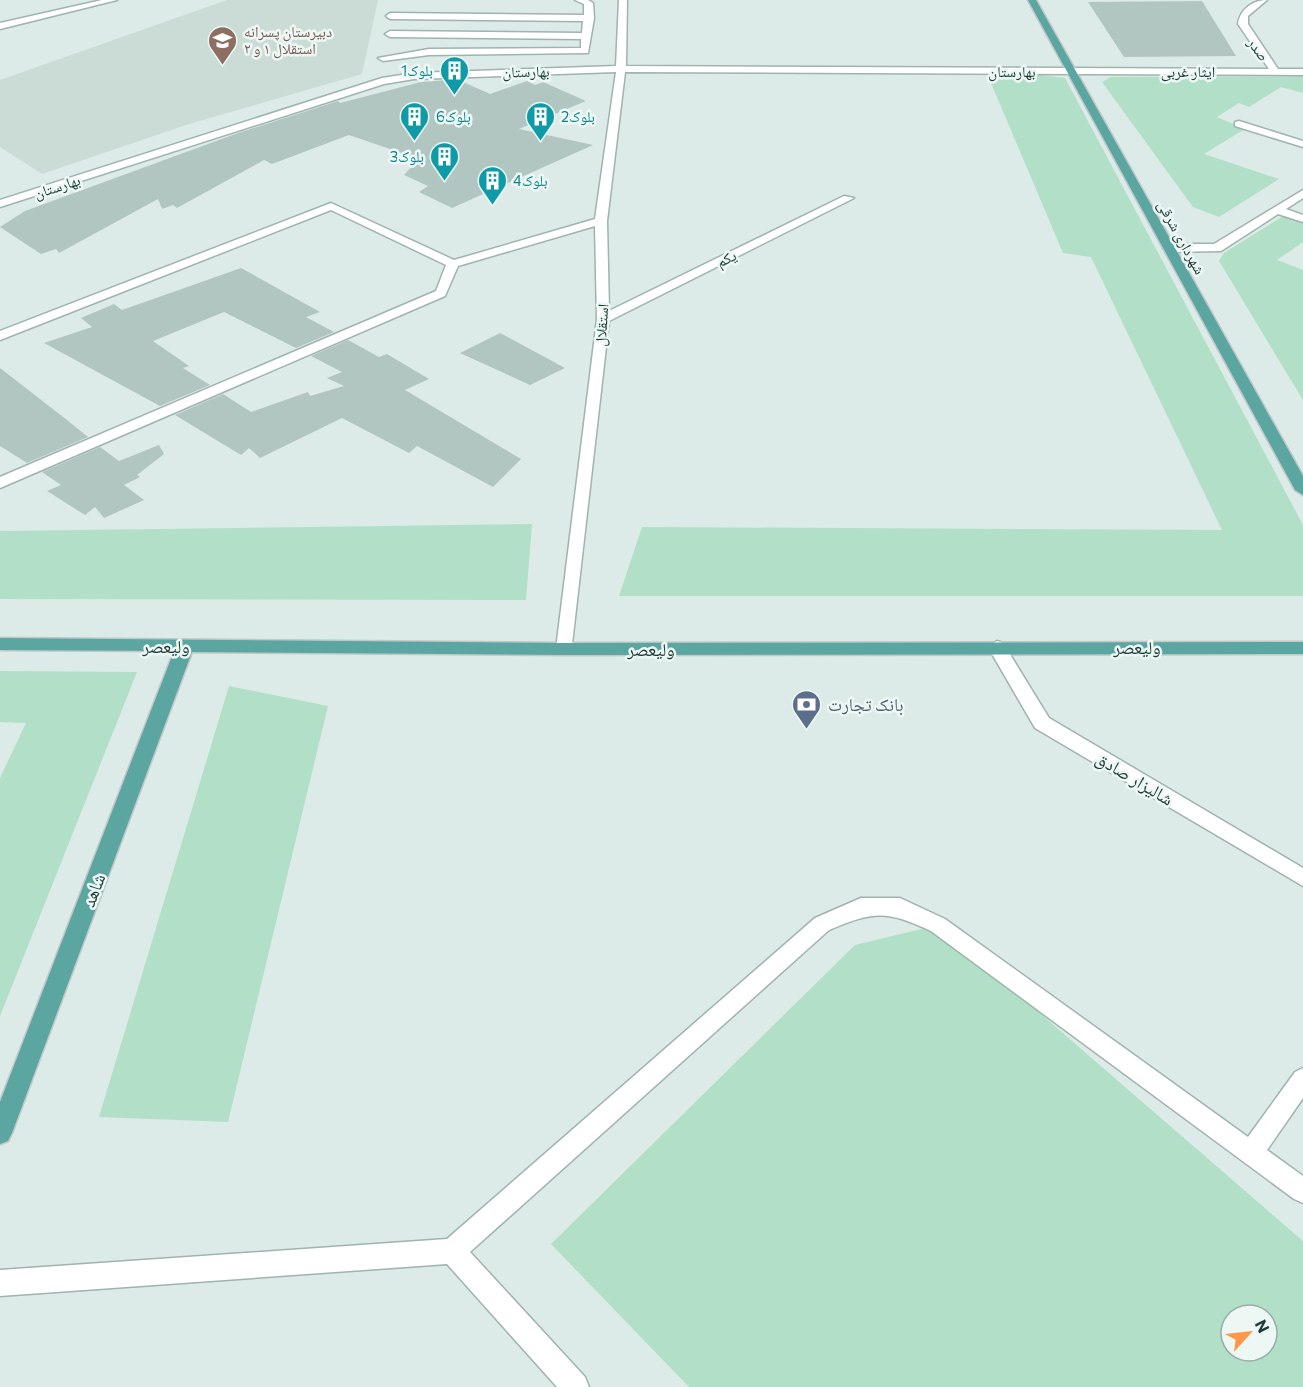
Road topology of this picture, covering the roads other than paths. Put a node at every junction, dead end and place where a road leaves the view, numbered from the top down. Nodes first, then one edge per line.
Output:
1 (113, 0) edge
2 (579, 0) edge
3 (623, 0) edge
4 (1032, 0) edge
5 (1263, 0) edge
6 (445, 12) junction
7 (390, 16) dead end
8 (590, 18) junction
9 (0, 26) edge
10 (390, 34) dead end
11 (434, 35) junction
12 (586, 36) junction
13 (429, 52) junction
14 (384, 58) dead end
15 (621, 69) junction
16 (1275, 71) junction
17 (1072, 72) junction
18 (1303, 72) edge
19 (1239, 124) dead end
20 (1303, 144) edge
21 (1303, 193) edge
22 (848, 198) dead end
23 (0, 204) edge
24 (1277, 210) junction
25 (1303, 219) edge
26 (601, 221) junction
27 (1169, 248) junction
28 (453, 264) junction
29 (603, 319) junction
30 (0, 336) edge
31 (0, 483) edge
32 (1303, 490) edge
33 (0, 644) edge
34 (185, 646) junction
35 (997, 647) junction
36 (1303, 648) edge
37 (565, 649) junction
38 (1303, 878) edge
39 (1303, 1079) edge
40 (0, 1134) edge
41 (1251, 1154) junction
42 (1303, 1191) edge
43 (452, 1251) junction
44 (0, 1283) edge
45 (575, 1387) edge

1 - 9 street
2 - 8 street
3 - 15 street, استقلال
4 - 17 main road, شهرداری شرقی
5 - 16 street, صدر
6 - 7 street
6 - 8 street
6 - 11 street
8 - 12 street
10 - 11 street
11 - 12 street
11 - 13 street
12 - 13 street
13 - 14 street
15 - 17 street, بهارستان
15 - 23 street, بهارستان
15 - 26 street, استقلال
16 - 17 street, ایثار غربی
16 - 18 street, ایثار غربی
17 - 27 main road, شهرداری شرقی
19 - 20 street
21 - 24 street
22 - 29 street, یکم
24 - 25 street
24 - 27 street
26 - 28 street
26 - 29 street, استقلال
27 - 32 main road, شهرداری شرقی
28 - 30 street
28 - 31 street
29 - 37 street, استقلال
33 - 34 main road, ولیعصر
34 - 37 main road, ولیعصر
34 - 40 main road, شاهد
35 - 36 main road, ولیعصر
35 - 37 main road, ولیعصر
35 - 38 street, شالیزار صادق
39 - 41 street
41 - 42 street
41 - 43 street
43 - 44 street
43 - 45 street

